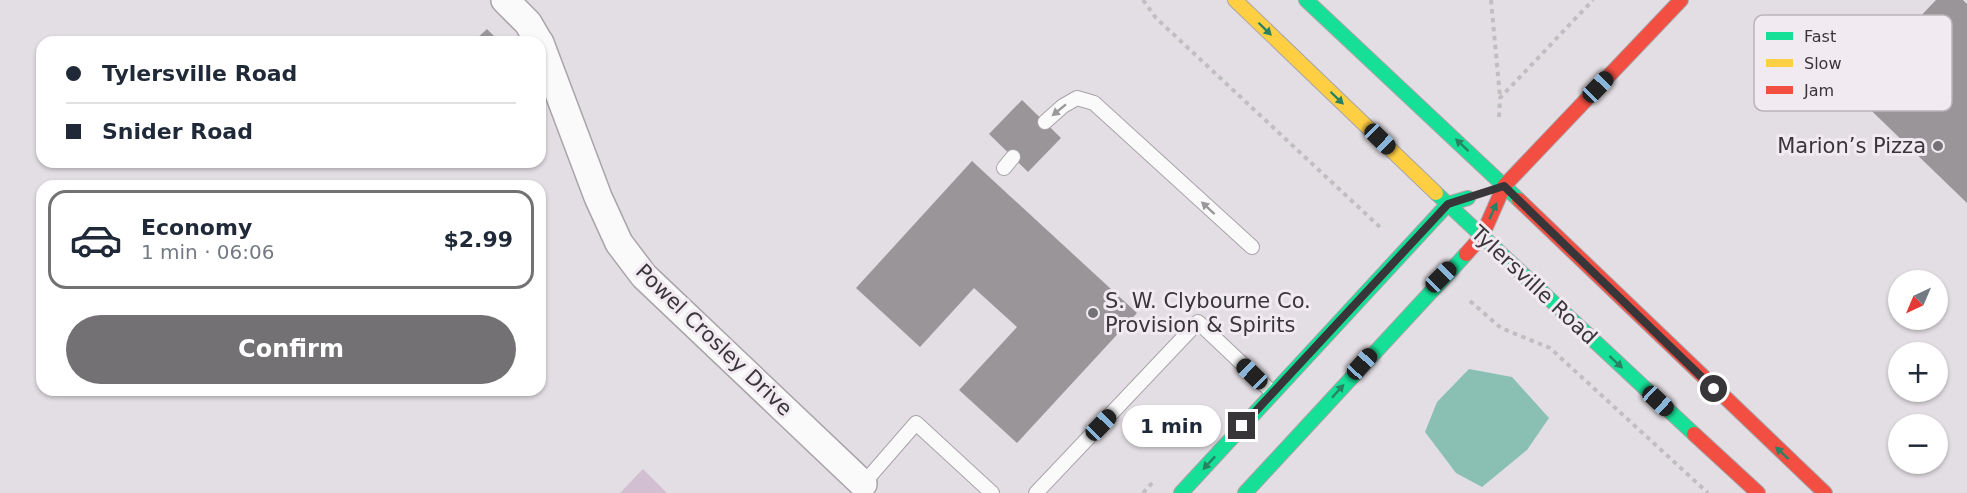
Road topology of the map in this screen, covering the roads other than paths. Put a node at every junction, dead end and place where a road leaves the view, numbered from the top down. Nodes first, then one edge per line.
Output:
1 (505, 0) edge
2 (1235, 0) edge
3 (1306, 0) edge
4 (1681, 0) edge
5 (536, 36) edge
6 (546, 59) edge
7 (1045, 122) dead end
8 (1504, 186) junction
9 (1448, 204) junction
10 (1482, 236) junction
11 (1252, 248) dead end
12 (1273, 393) junction
13 (868, 488) edge
14 (992, 493) edge
15 (1035, 493) edge
16 (1181, 493) edge
17 (1245, 493) edge
18 (1758, 493) edge
19 (1825, 493) edge

1 - 5 street, Powel Crosley Drive
2 -> 9 main road, Tylersville Road
8 -> 3 main road
4 - 8 main road
6 - 13 street, Powel Crosley Drive
11 -> 7 lane
8 - 9 main road
10 -> 8 main road
19 -> 8 main road
9 - 10 main road, Tylersville Road
9 - 12 main road
17 -> 10 main road
10 -> 18 main road, Tylersville Road
12 - 15 lane
12 -> 16 main road
13 - 14 lane

